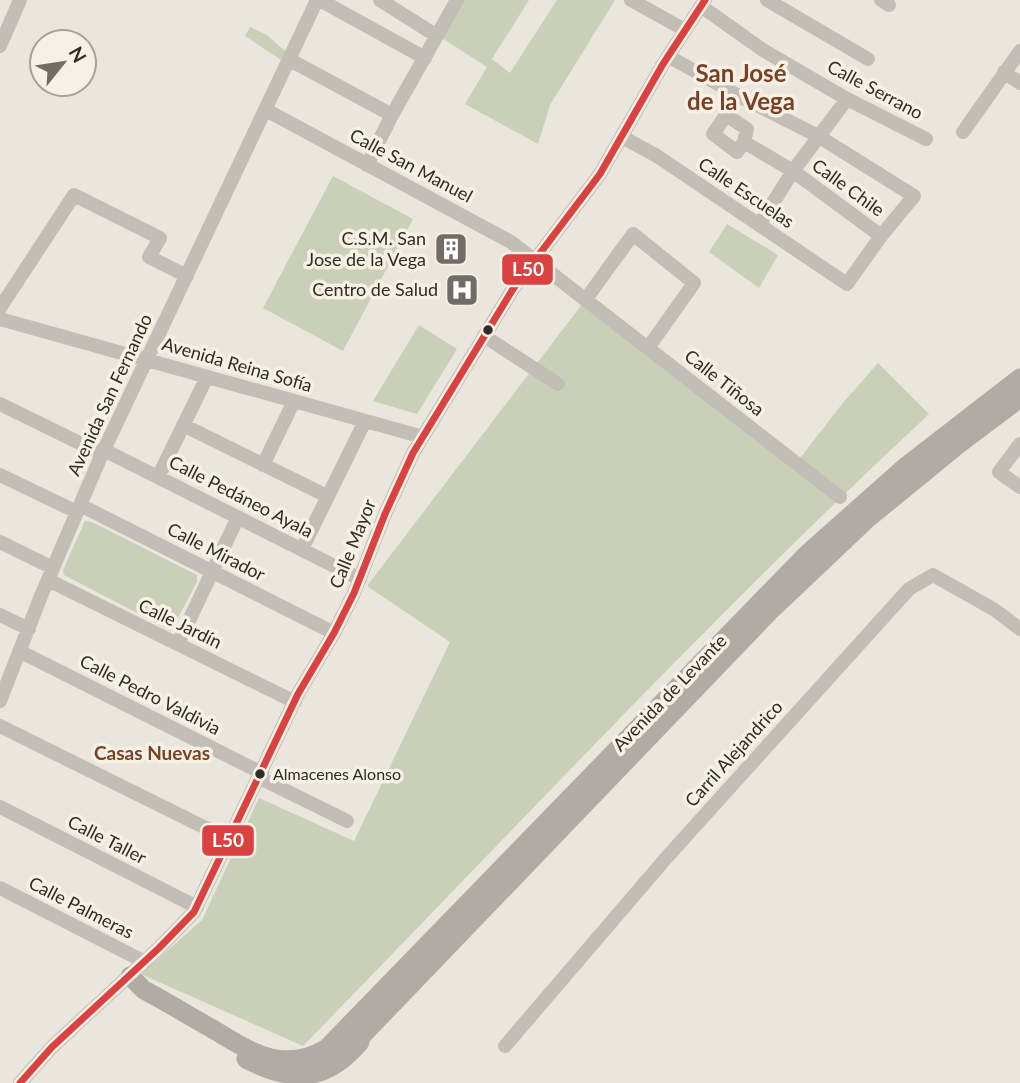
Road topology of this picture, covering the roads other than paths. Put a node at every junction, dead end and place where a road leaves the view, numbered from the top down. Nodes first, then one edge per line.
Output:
1 (20, 0) edge
2 (318, 0) edge
3 (380, 0) edge
4 (457, 0) edge
5 (631, 0) edge
6 (767, 0) edge
7 (703, 3) edge
8 (685, 30) junction
9 (438, 36) junction
10 (0, 46) edge
11 (1020, 51) edge
12 (668, 56) junction
13 (425, 58) junction
14 (869, 59) dead end
15 (290, 60) junction
16 (1004, 72) junction
17 (1020, 83) edge
18 (847, 99) junction
19 (267, 110) junction
20 (392, 115) junction
21 (963, 132) dead end
22 (818, 136) junction
23 (622, 137) junction
24 (926, 139) dead end
25 (744, 142) dead end
26 (368, 164) junction
27 (793, 171) junction
28 (759, 225) junction
29 (881, 236) junction
30 (534, 260) junction
31 (187, 276) junction
32 (586, 299) junction
33 (0, 308) edge
34 (0, 319) edge
35 (484, 336) junction
36 (648, 348) junction
37 (148, 361) junction
38 (207, 377) junction
39 (1020, 378) edge
40 (558, 384) dead end
41 (1020, 398) edge
42 (294, 401) junction
43 (0, 404) edge
44 (365, 421) junction
45 (183, 425) junction
46 (423, 437) junction
47 (1020, 444) edge
48 (103, 452) junction
49 (263, 465) junction
50 (0, 475) edge
51 (158, 477) junction
52 (1020, 487) edge
53 (327, 496) junction
54 (840, 497) dead end
55 (79, 508) junction
56 (239, 517) junction
57 (0, 542) edge
58 (302, 549) junction
59 (213, 572) junction
60 (51, 574) junction
61 (360, 579) junction
62 (0, 615) edge
63 (29, 629) junction
64 (1020, 629) edge
65 (334, 633) junction
66 (178, 644) junction
67 (21, 652) junction
68 (0, 701) edge
69 (295, 702) junction
70 (0, 726) edge
71 (261, 775) junction
72 (0, 807) edge
73 (347, 821) dead end
74 (230, 840) junction
75 (0, 888) edge
76 (197, 907) junction
77 (145, 962) junction
78 (125, 981) junction
79 (385, 1012) junction
80 (343, 1033) junction
81 (505, 1046) dead end
82 (20, 1083) edge

1 - 10 street
2 - 13 street
2 - 15 street, Avenida San Fernando
3 - 9 street
4 - 9 street
5 - 8 street
6 - 14 street
7 - 8 street, Calle Mayor
7 - 18 street, Calle Serrano
8 - 12 street, Calle Mayor
9 - 13 street
11 - 16 street
12 - 22 street
12 - 23 street, Calle Mayor
13 - 20 street
15 - 19 street, Avenida San Fernando
15 - 20 street
16 - 17 street
16 - 21 street
18 - 22 street
18 - 24 street, Calle Serrano
19 - 26 street, Calle San Manuel
19 - 31 street, Avenida San Fernando
20 - 26 street
22 - 27 street
22 - 29 street
23 - 28 street, Calle Escuelas
23 - 30 street, Calle Mayor
25 - 27 street, Calle Chile
26 - 30 street, Calle San Manuel
27 - 28 street
27 - 29 street, Calle Chile
28 - 29 street, Calle Escuelas
30 - 32 street, Calle San Manuel
30 - 35 street, Calle Mayor
31 - 33 street
31 - 37 street, Avenida San Fernando
32 - 36 street, Calle Tiñosa
32 - 36 street
34 - 37 street, Avenida Reina Sofía
35 - 40 street
35 - 46 street, Calle Mayor
36 - 54 street, Calle Tiñosa
37 - 38 street, Avenida Reina Sofía
37 - 48 street, Avenida San Fernando
38 - 42 street, Avenida Reina Sofía
38 - 45 street
39 - 80 main road, Avenida de Levante
41 - 79 main road, Avenida de Levante
42 - 44 street, Avenida Reina Sofía
42 - 49 street
43 - 48 street, Calle Pedáneo Ayala
44 - 46 street, Avenida Reina Sofía
44 - 53 street
45 - 49 street
45 - 51 street
46 - 61 street, Calle Mayor
47 - 52 street
48 - 51 street, Calle Pedáneo Ayala
48 - 55 street, Avenida San Fernando
49 - 53 street
50 - 55 street, Calle Mirador
51 - 56 street, Calle Pedáneo Ayala
53 - 58 street
55 - 59 street, Calle Mirador
55 - 60 street, Avenida San Fernando
56 - 58 street, Calle Pedáneo Ayala
56 - 59 street
57 - 60 street, Calle Jardín
58 - 61 street, Calle Pedáneo Ayala
59 - 65 street, Calle Mirador
59 - 66 street
60 - 63 street, Avenida San Fernando
60 - 66 street, Calle Jardín
61 - 65 street, Calle Mayor
62 - 63 street
63 - 67 street, Avenida San Fernando
64 - 81 street, Carril Alejandrico
65 - 69 street, Calle Mayor
66 - 69 street, Calle Jardín
67 - 68 street, Avenida San Fernando
67 - 71 street, Calle Pedro Valdivia
69 - 71 street, Calle Mayor
70 - 74 street
71 - 73 street, Calle Pedro Valdivia
71 - 74 street, Calle Mayor
72 - 76 street, Calle Taller
74 - 76 street, Calle Mayor
75 - 77 street, Calle Palmeras
76 - 77 street, Calle Mayor
77 - 78 street, Calle Mayor
78 - 79 main road, Avenida de Levante
78 - 80 main road, Avenida de Levante
78 - 82 street, Calle Mayor
79 - 80 main road, Avenida de Levante

